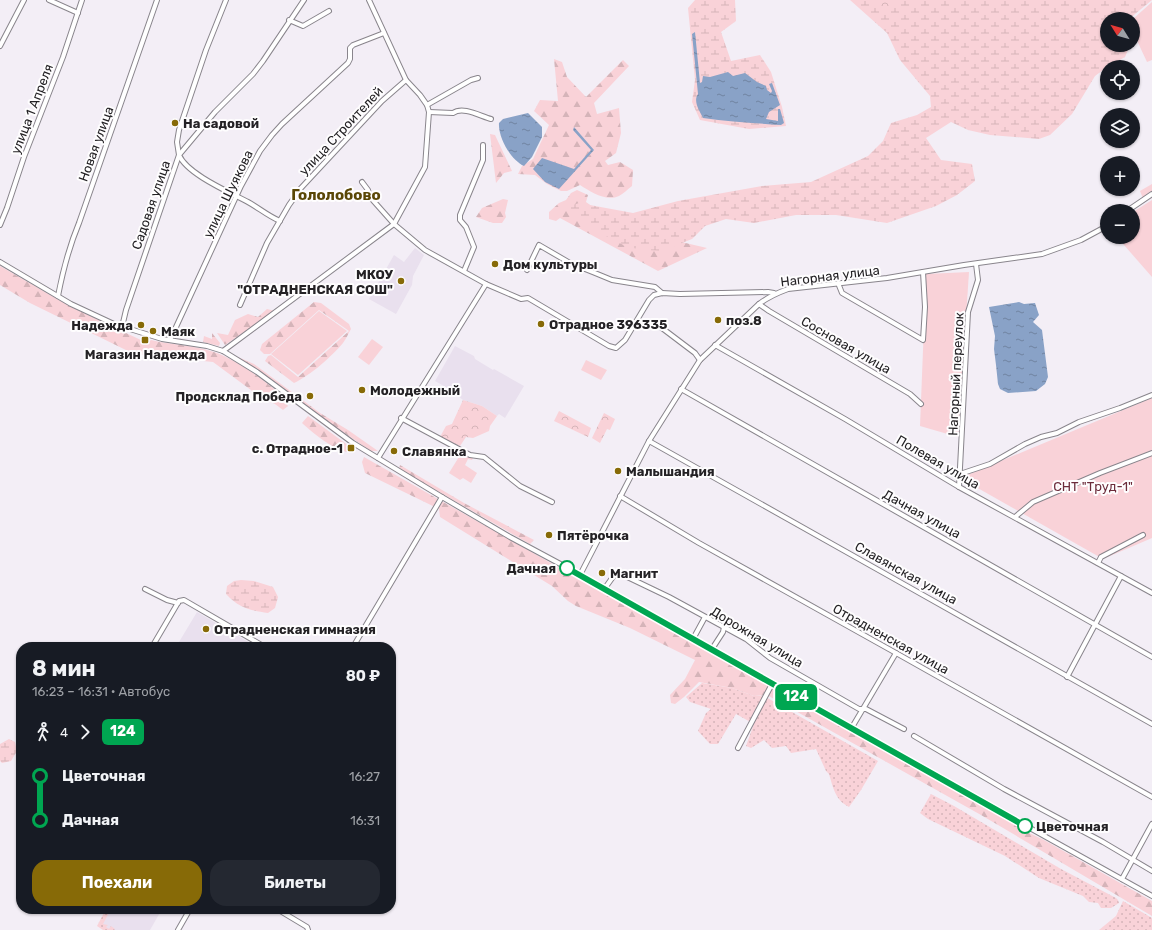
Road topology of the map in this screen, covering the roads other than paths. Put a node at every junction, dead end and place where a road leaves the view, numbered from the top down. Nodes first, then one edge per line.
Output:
1 (24, 0) edge
2 (49, 0) edge
3 (82, 0) edge
4 (157, 0) edge
5 (226, 0) edge
6 (304, 0) edge
7 (370, 0) edge
8 (329, 11) dead end
9 (78, 13) junction
10 (289, 20) junction
11 (384, 33) junction
12 (0, 46) edge
13 (478, 78) dead end
14 (406, 80) junction
15 (427, 104) junction
16 (429, 112) junction
17 (491, 119) dead end
18 (483, 145) dead end
19 (179, 156) junction
20 (362, 182) dead end
21 (1151, 195) edge
22 (236, 196) junction
23 (1138, 204) edge
24 (280, 221) junction
25 (394, 224) junction
26 (0, 225) edge
27 (1100, 230) edge
28 (0, 262) edge
29 (976, 264) junction
30 (527, 270) dead end
31 (464, 271) junction
32 (923, 272) junction
33 (838, 283) junction
34 (486, 284) junction
35 (662, 293) junction
36 (774, 293) junction
37 (58, 296) junction
38 (759, 304) junction
39 (240, 305) dead end
40 (654, 322) dead end
41 (122, 327) junction
42 (170, 340) junction
43 (715, 345) junction
44 (223, 351) junction
45 (700, 360) junction
46 (681, 390) junction
47 (1152, 395) edge
48 (921, 404) dead end
49 (401, 418) junction
50 (649, 441) junction
51 (1152, 453) edge
52 (378, 458) junction
53 (960, 474) junction
54 (960, 487) junction
55 (620, 496) junction
56 (442, 497) junction
57 (552, 502) dead end
58 (1015, 517) junction
59 (1143, 535) dead end
60 (1098, 563) junction
61 (580, 575) junction
62 (1121, 576) junction
63 (606, 588) junction
64 (145, 589) dead end
65 (1152, 593) edge
66 (178, 604) junction
67 (705, 617) junction
68 (1095, 625) junction
69 (724, 627) junction
70 (693, 639) junction
71 (155, 642) edge
72 (256, 642) edge
73 (356, 642) edge
74 (712, 649) junction
75 (896, 653) junction
76 (1152, 657) edge
77 (1067, 677) junction
78 (772, 684) junction
79 (863, 709) junction
80 (1152, 724) edge
81 (852, 728) junction
82 (904, 729) dead end
83 (914, 736) dead end
84 (738, 748) dead end
85 (1152, 797) edge
86 (1152, 824) edge
87 (1133, 860) junction
88 (1152, 871) edge
89 (1122, 879) junction
90 (1152, 896) edge
91 (187, 914) edge
92 (285, 914) edge
93 (178, 930) edge
94 (308, 930) edge

1 - 12 street
2 - 9 street
3 - 9 street, улица 1 Апреля
4 - 37 street, Новая улица
5 - 19 street, Садовая улица
6 - 10 street
7 - 11 street
8 - 10 street
9 - 26 street, улица 1 Апреля
10 - 19 street
11 - 14 street
11 - 22 street, улица Шуякова
13 - 15 street
14 - 15 street
14 - 24 street, улица Строителей
15 - 16 street
16 - 17 street
16 - 25 street
18 - 31 street
19 - 22 street
19 - 41 street, Садовая улица
20 - 25 street
21 - 23 street
22 - 24 street
22 - 42 street, улица Шуякова
24 - 39 street, улица Строителей
25 - 31 street
25 - 44 street
27 - 29 street, Нагорная улица
28 - 37 street
29 - 32 street, Нагорная улица
29 - 53 street, Нагорный переулок
30 - 35 street
31 - 34 street
32 - 33 street, Нагорная улица
32 - 33 street
33 - 36 street, Нагорная улица
34 - 35 street
34 - 49 street
35 - 36 street
36 - 38 street, Нагорная улица
37 - 41 street
38 - 43 street, Нагорная улица
38 - 48 street, Сосновая улица
40 - 45 street
41 - 42 street
42 - 44 street
43 - 45 street, Нагорная улица
43 - 54 street, Полевая улица
44 - 52 street
45 - 46 street, Нагорная улица
46 - 50 street, Нагорная улица
46 - 68 street, Дачная улица
47 - 53 street
49 - 52 street
49 - 57 street
50 - 55 street, Нагорная улица
50 - 77 street, Славянская улица
51 - 58 street
52 - 56 street
53 - 54 street, Нагорный переулок
54 - 58 street, Полевая улица
55 - 61 street, Нагорная улица
55 - 75 street, Отрадненская улица
56 - 61 street
56 - 73 street
58 - 60 street, Полевая улица
59 - 60 street
60 - 62 street, Полевая улица
61 - 63 street
62 - 65 street, Полевая улица
62 - 68 street
63 - 67 street, Дорожная улица
63 - 70 street
64 - 66 street
66 - 71 street
66 - 72 street
67 - 69 street, Дорожная улица
67 - 70 street
68 - 76 street, Дачная улица
68 - 77 street
69 - 74 street
69 - 79 street, Дорожная улица
70 - 74 street
74 - 78 street
75 - 79 street
75 - 85 street, Отрадненская улица
77 - 80 street, Славянская улица
78 - 81 street
78 - 84 street
79 - 81 street
79 - 82 street, Дорожная улица
81 - 89 street
83 - 87 street
86 - 87 street
87 - 88 street
87 - 89 street
89 - 90 street
91 - 93 street
92 - 94 street

